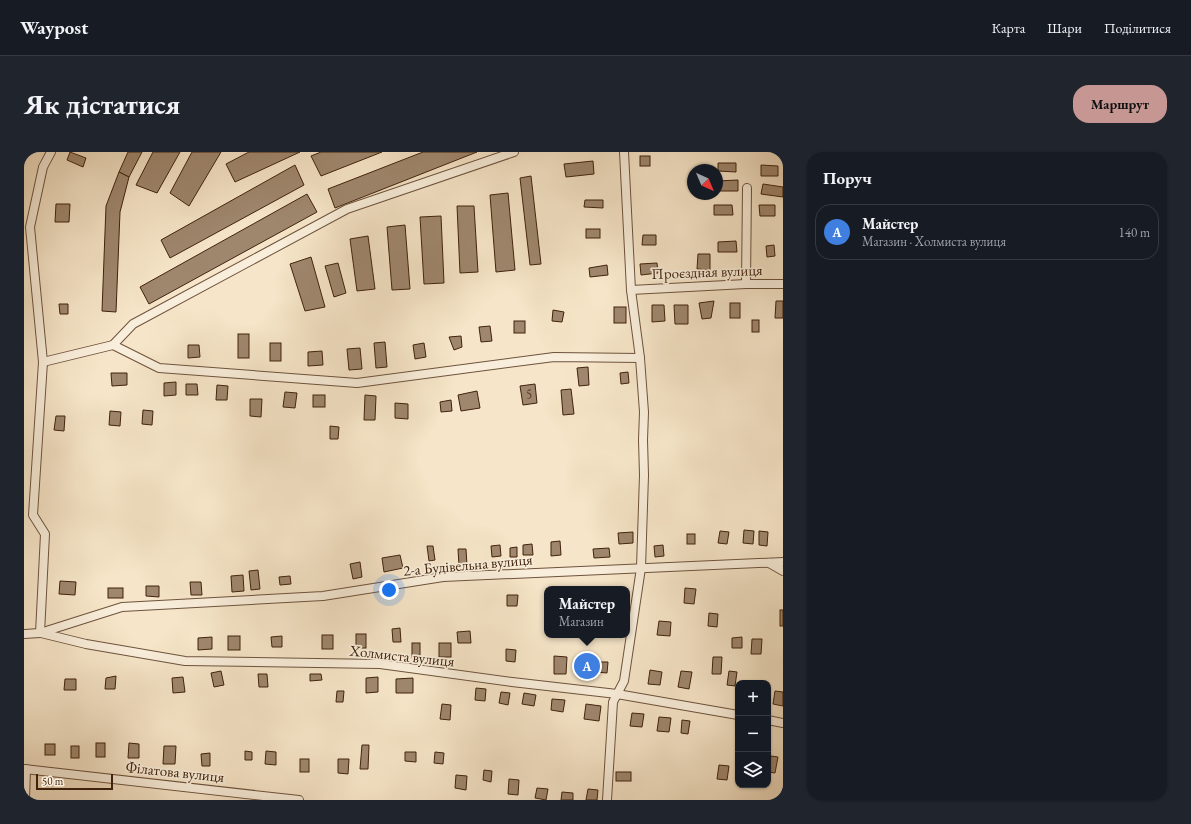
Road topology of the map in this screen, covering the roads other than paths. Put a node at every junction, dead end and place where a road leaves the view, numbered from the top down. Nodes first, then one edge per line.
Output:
1 (51, 152) edge
2 (514, 152) edge
3 (624, 152) edge
4 (747, 188) dead end
5 (746, 284) junction
6 (783, 284) edge
7 (631, 290) junction
8 (113, 345) junction
9 (640, 358) junction
10 (43, 362) junction
11 (766, 562) junction
12 (783, 562) edge
13 (641, 568) junction
14 (783, 570) edge
15 (40, 633) junction
16 (24, 634) edge
17 (617, 694) junction
18 (735, 714) edge
19 (771, 721) edge
20 (783, 723) edge
21 (25, 769) edge
22 (25, 800) edge
23 (299, 800) edge
24 (607, 800) edge

1 - 10 street
2 - 8 street
3 - 7 street
4 - 5 street
5 - 6 street, Проєздная вулиця
5 - 7 street, Проєздная вулиця
7 - 9 street
8 - 9 street
8 - 10 street
9 - 13 street
10 - 15 street
11 - 12 street, 2-а Будівельна вулиця
11 - 13 street, 2-а Будівельна вулиця
11 - 14 street
13 - 15 street, 2-а Будівельна вулиця
13 - 17 street
15 - 16 street
15 - 17 street, Холмиста вулиця
17 - 18 street, Холмиста вулиця
17 - 24 street
19 - 20 street
21 - 22 street
21 - 23 street, Філатова вулиця

